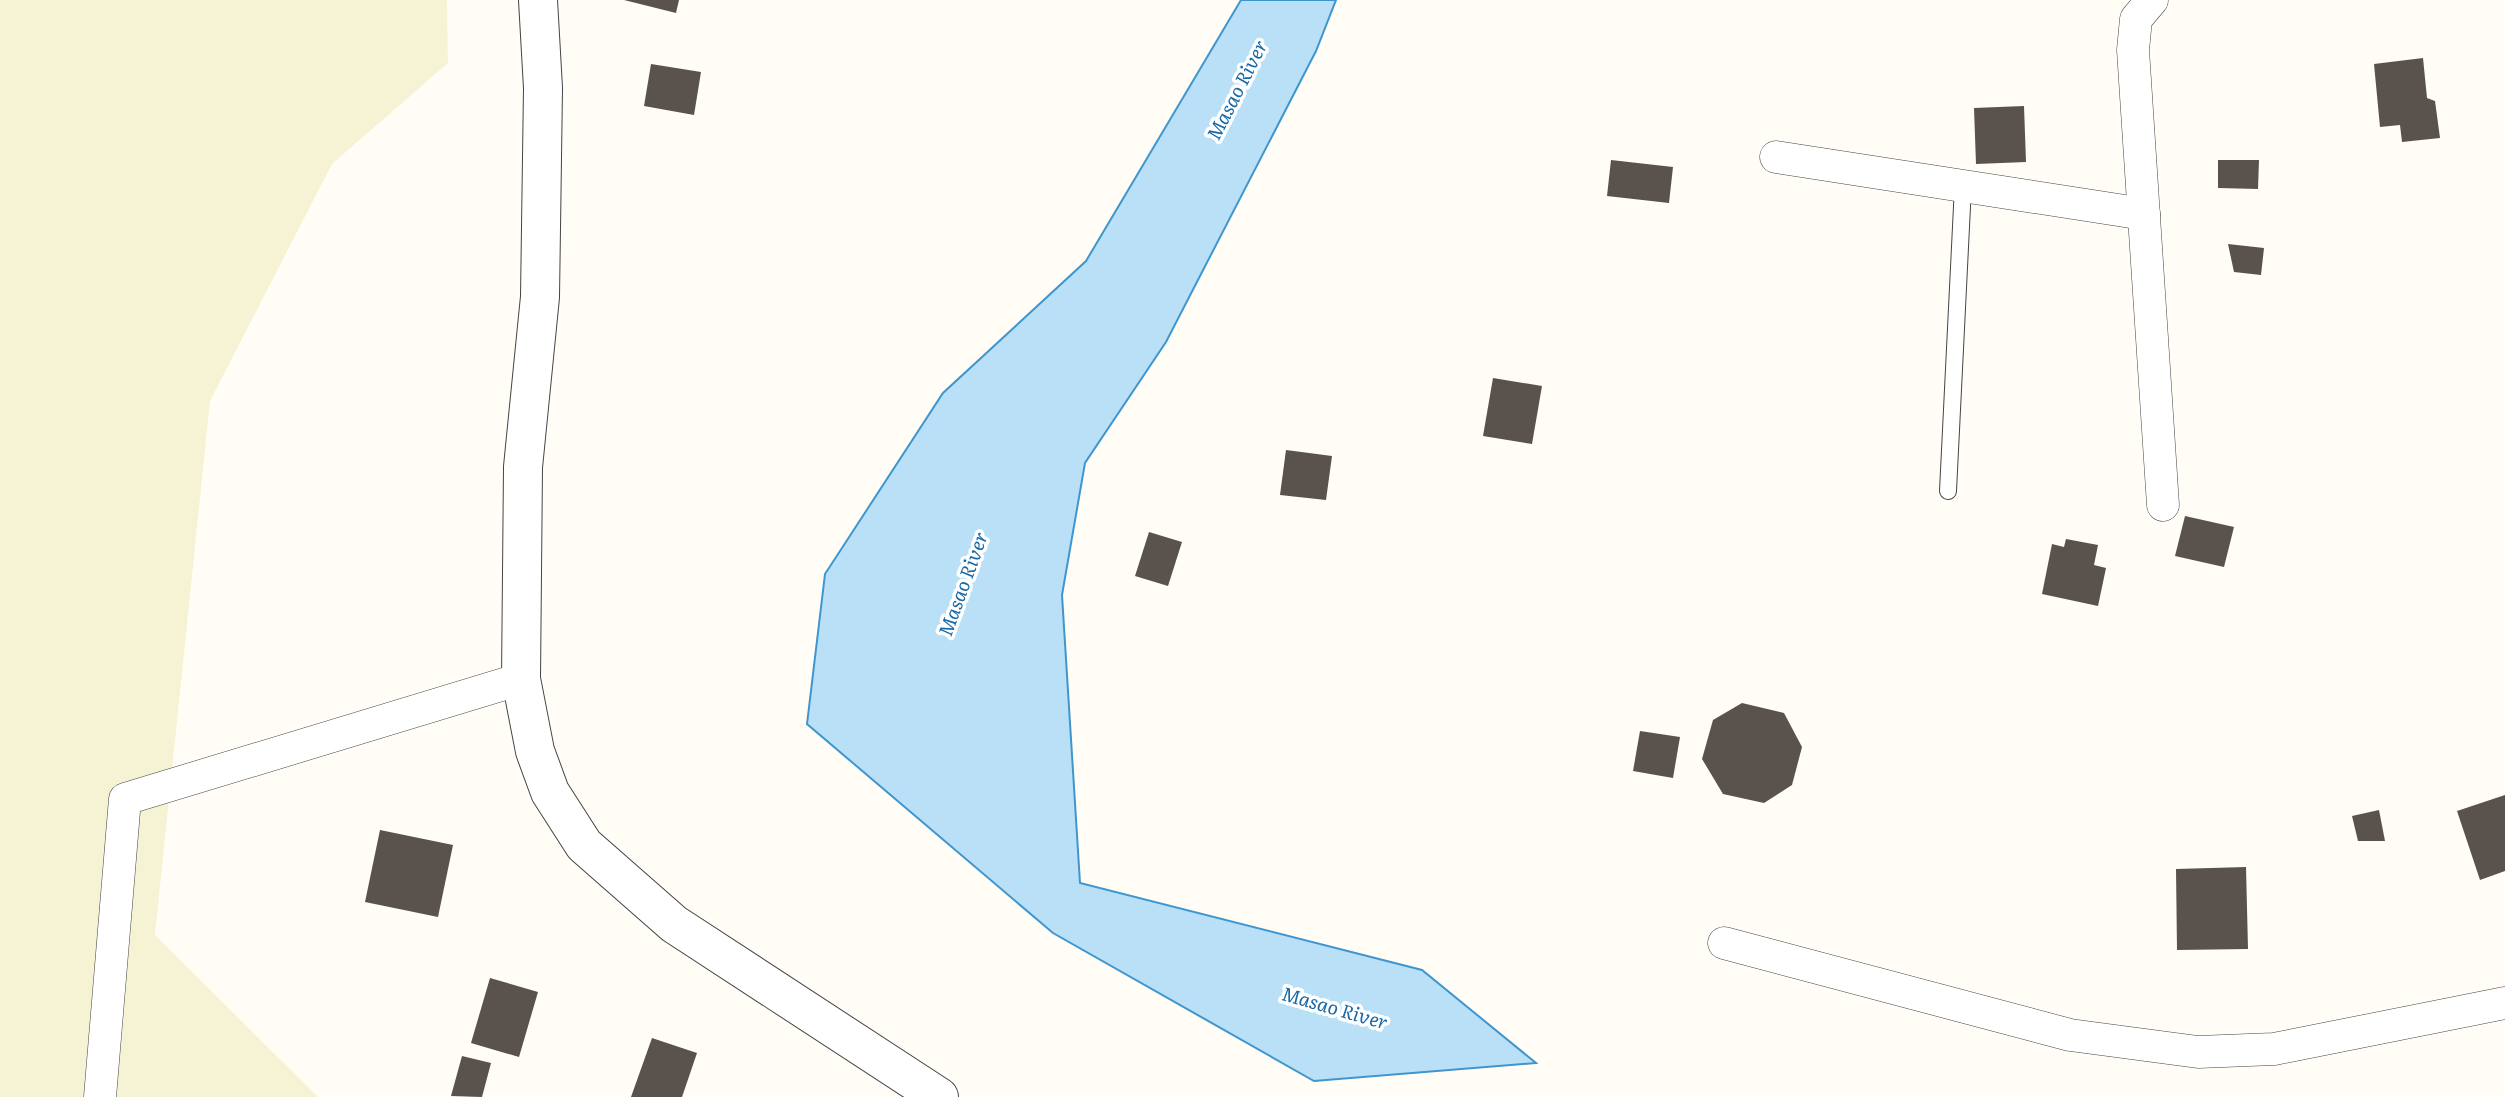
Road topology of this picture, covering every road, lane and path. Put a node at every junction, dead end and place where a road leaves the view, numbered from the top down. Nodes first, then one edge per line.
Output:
1 (538, 0) edge
2 (2152, 0) edge
3 (1776, 157) dead end
4 (1963, 186) junction
5 (2144, 214) junction
6 (1948, 491) dead end
7 (2163, 505) dead end
8 (521, 679) junction
9 (1724, 943) dead end
10 (2505, 1003) edge
11 (100, 1097) edge
12 (939, 1097) edge

1 - 8 street
2 - 5 street
3 - 4 street
4 - 5 street
4 - 6 lane
5 - 7 street
8 - 11 street
8 - 12 street
9 - 10 street

